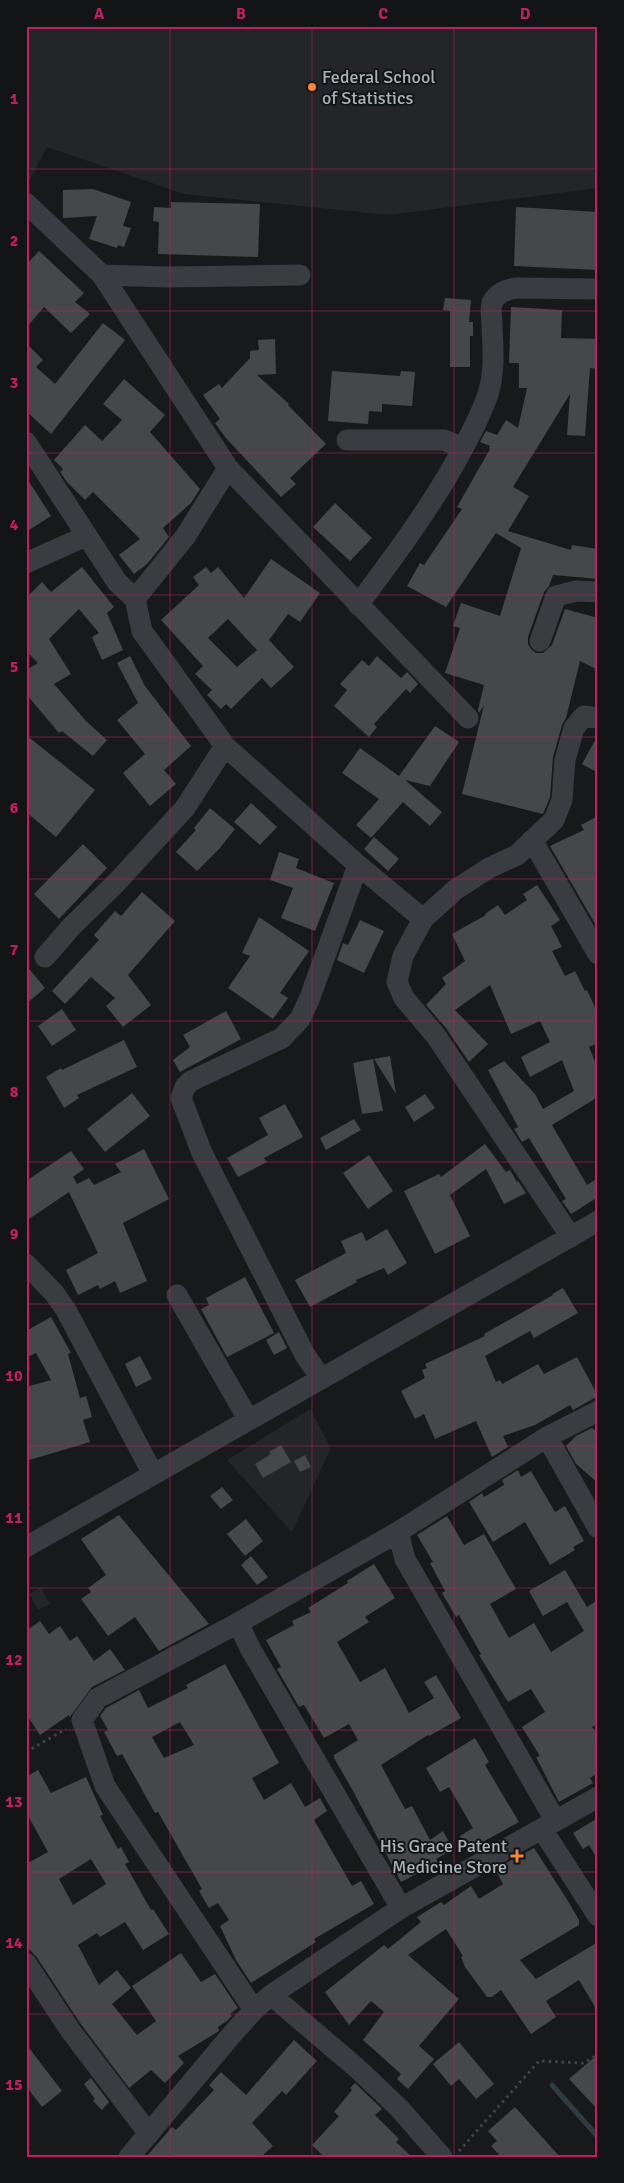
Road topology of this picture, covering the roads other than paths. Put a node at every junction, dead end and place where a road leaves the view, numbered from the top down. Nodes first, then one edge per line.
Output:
1 (26, 203) edge
2 (102, 275) junction
3 (300, 276) dead end
4 (598, 289) edge
5 (347, 440) dead end
6 (26, 442) edge
7 (463, 448) junction
8 (228, 468) junction
9 (86, 536) junction
10 (26, 563) edge
11 (598, 592) edge
12 (135, 599) junction
13 (358, 605) junction
14 (540, 641) dead end
15 (468, 718) dead end
16 (598, 718) edge
17 (225, 746) junction
18 (532, 840) junction
19 (358, 865) junction
20 (423, 920) junction
21 (598, 954) edge
22 (45, 957) dead end
23 (598, 1221) edge
24 (571, 1237) junction
25 (26, 1264) edge
26 (177, 1295) dead end
27 (321, 1378) junction
28 (598, 1411) edge
29 (248, 1419) junction
30 (547, 1438) junction
31 (153, 1474) junction
32 (598, 1528) edge
33 (398, 1532) junction
34 (26, 1547) edge
35 (238, 1623) junction
36 (598, 1797) edge
37 (549, 1825) junction
38 (401, 1908) junction
39 (598, 1916) edge
40 (26, 1963) edge
41 (271, 1995) junction
42 (254, 2010) junction
43 (149, 2134) junction
44 (129, 2157) edge
45 (442, 2157) edge

1 - 2 street
2 - 3 street
2 - 8 street
4 - 7 street
5 - 7 street
6 - 9 street
7 - 13 street
8 - 12 street
8 - 13 street
9 - 10 street
9 - 12 street
11 - 14 street
12 - 17 street
13 - 15 street
16 - 18 street
17 - 19 street
17 - 22 street
18 - 20 street
18 - 21 street
19 - 20 street
19 - 27 street
20 - 24 street
23 - 24 street
24 - 27 street
25 - 31 street
26 - 29 street
27 - 29 street
28 - 30 street
29 - 31 street
30 - 32 street
30 - 33 street
31 - 34 street
33 - 35 street
33 - 37 street
35 - 38 street
35 - 42 street
36 - 37 street
37 - 38 street
37 - 39 street
38 - 41 street
40 - 43 street
41 - 42 street
41 - 45 street
42 - 43 street
43 - 44 street

